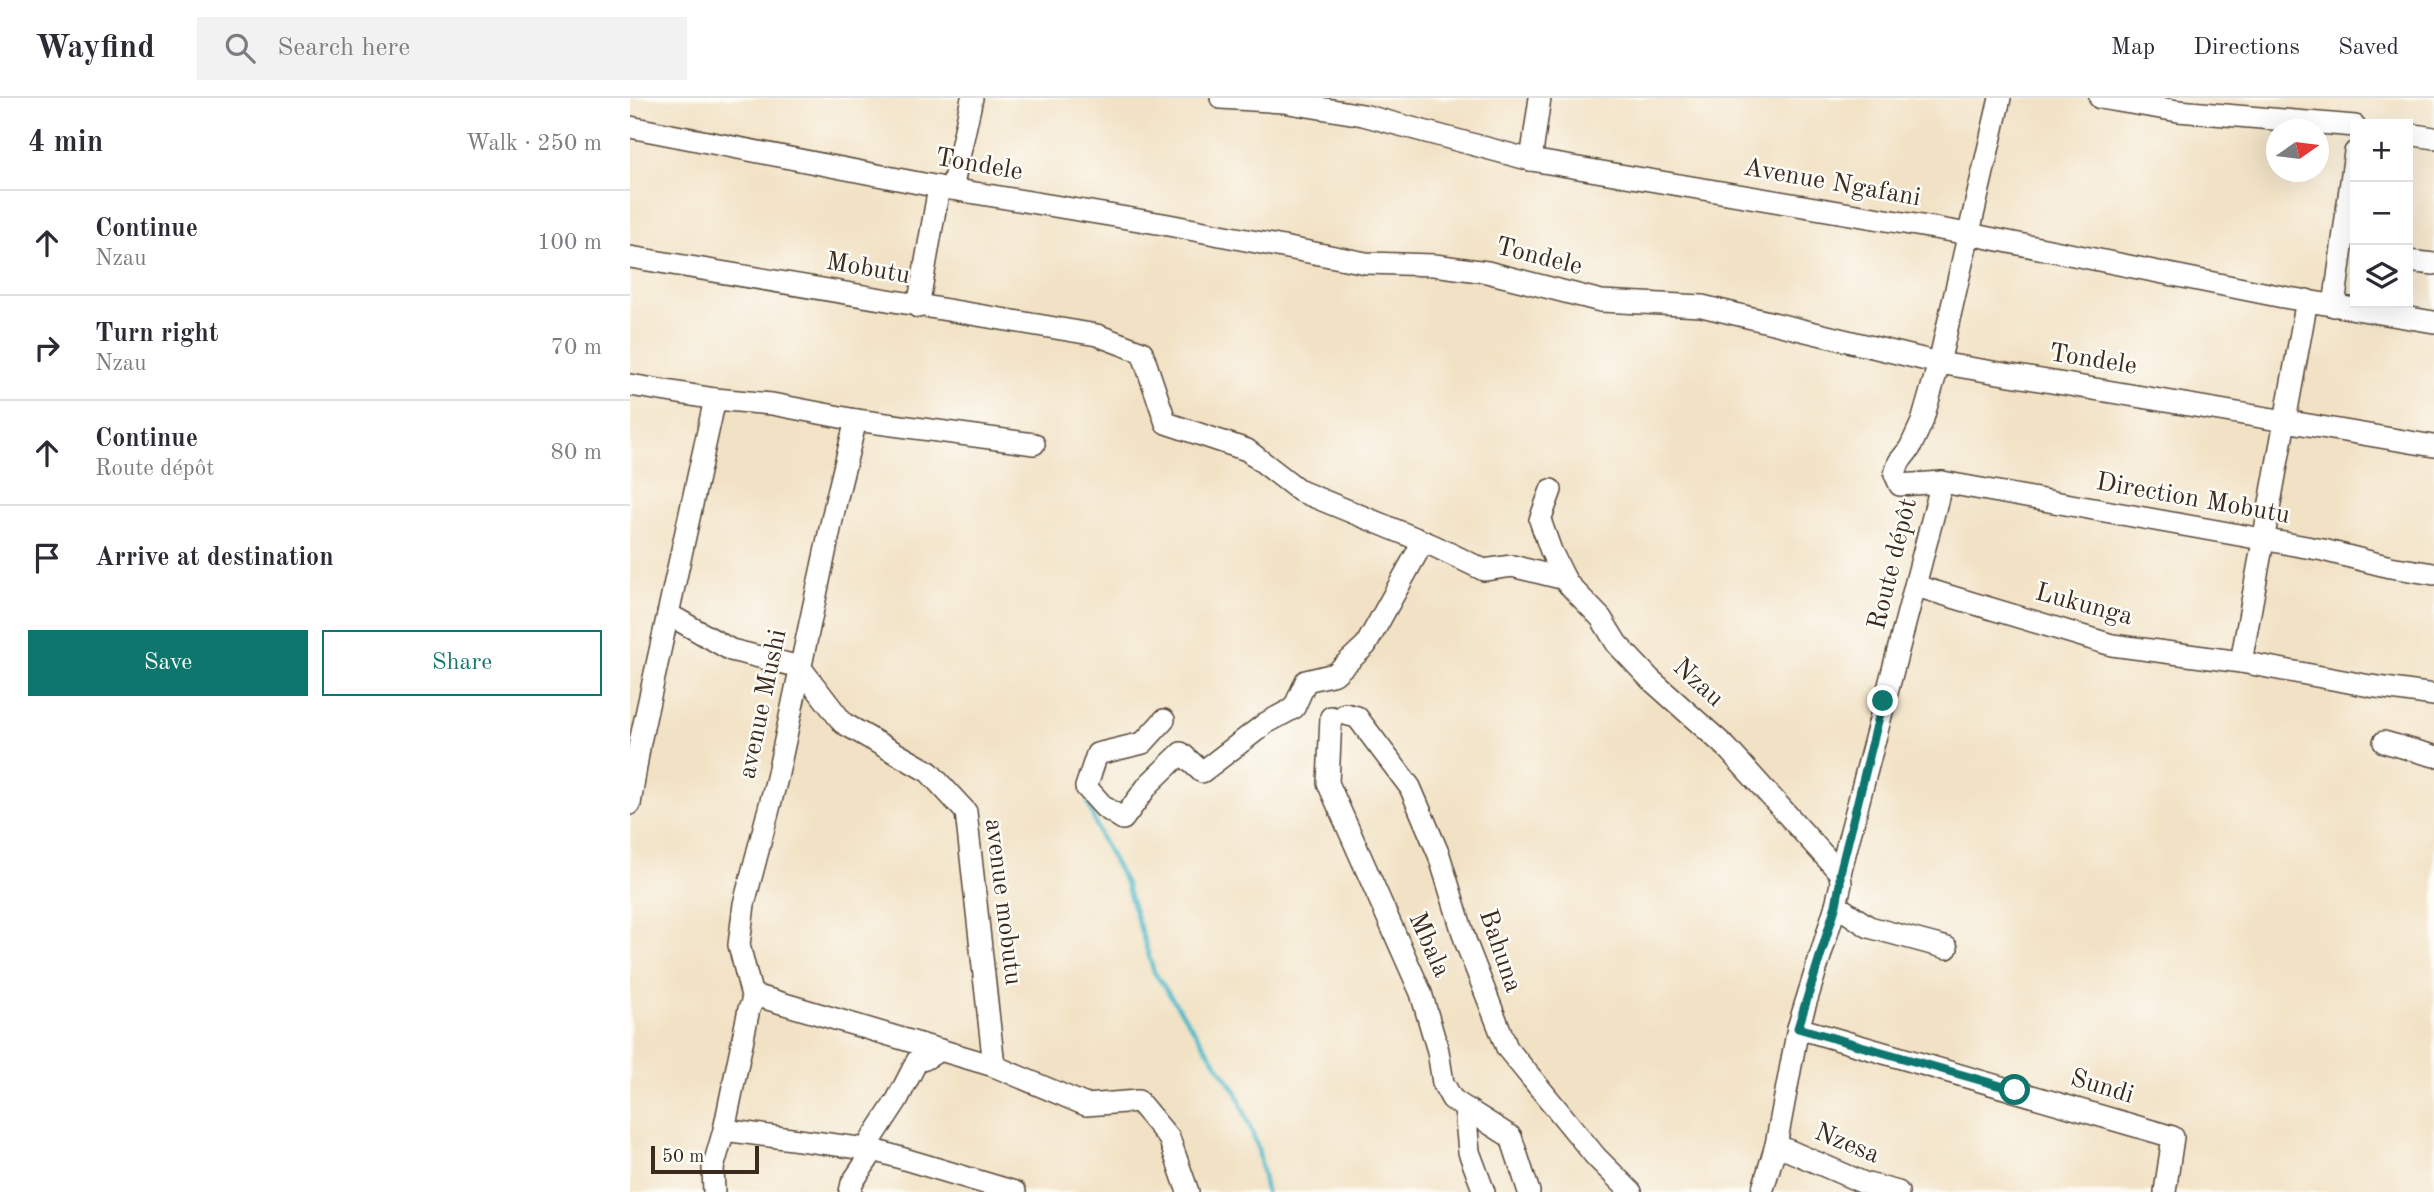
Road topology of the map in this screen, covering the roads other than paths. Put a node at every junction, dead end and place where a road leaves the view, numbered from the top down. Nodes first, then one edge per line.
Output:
1 (972, 98) edge
2 (1221, 98) edge
3 (1540, 98) edge
4 (2000, 98) edge
5 (2100, 98) edge
6 (2350, 126) edge
7 (630, 127) edge
8 (2413, 135) edge
9 (2434, 138) edge
10 (1531, 160) junction
11 (2353, 182) edge
12 (945, 188) junction
13 (1969, 234) junction
14 (2349, 254) edge
15 (630, 257) edge
16 (2413, 262) edge
17 (2434, 264) edge
18 (2307, 300) junction
19 (2334, 306) junction
20 (918, 307) junction
21 (2434, 322) edge
22 (1939, 363) junction
23 (630, 384) edge
24 (715, 399) junction
25 (856, 420) junction
26 (2287, 420) junction
27 (1034, 444) dead end
28 (2434, 446) edge
29 (1942, 482) junction
30 (1551, 490) dead end
31 (2263, 541) junction
32 (1423, 542) junction
33 (2434, 574) edge
34 (1565, 579) junction
35 (1916, 586) junction
36 (668, 614) junction
37 (2241, 662) junction
38 (800, 667) junction
39 (2434, 695) edge
40 (1338, 716) joint
41 (1164, 720) dead end
42 (2384, 741) dead end
43 (2434, 756) edge
44 (630, 804) edge
45 (1840, 873) junction
46 (1836, 905) junction
47 (1947, 948) dead end
48 (753, 1000) junction
49 (1798, 1028) junction
50 (940, 1050) junction
51 (994, 1066) junction
52 (1465, 1108) junction
53 (724, 1130) junction
54 (1776, 1145) junction
55 (874, 1150) junction
56 (714, 1192) edge
57 (850, 1192) edge
58 (1015, 1192) edge
59 (1188, 1192) edge
60 (1484, 1192) edge
61 (1529, 1192) edge
62 (1631, 1192) edge
63 (1762, 1192) edge
64 (1898, 1192) edge
65 (2165, 1192) edge

1 - 12 street
2 - 10 street, Avenue Ngafani
3 - 10 street
4 - 13 street, Route dépôt
5 - 6 street
7 - 12 street, Tondele
8 - 9 street
10 - 13 street, Avenue Ngafani
11 - 14 street
12 - 20 street
12 - 22 street, Tondele
13 - 18 street, Avenue Ngafani
13 - 22 street, Route dépôt
14 - 19 street
15 - 20 street, Mobutu
16 - 17 street
18 - 19 street, Avenue Ngafani
18 - 26 street
19 - 21 street, Avenue Ngafani
20 - 32 street, Mobutu
22 - 26 street, Tondele
22 - 29 street, Route dépôt
23 - 24 street
24 - 25 street
24 - 36 street
25 - 27 street
25 - 38 street, avenue Mushi
26 - 28 street, Tondele
26 - 31 street
29 - 31 street, Direction Mobutu
29 - 35 street, Route dépôt
30 - 34 street, Nzau
31 - 33 street, Direction Mobutu
31 - 37 street
32 - 34 street
32 - 41 street
34 - 45 street, Nzau
35 - 37 street, Lukunga
35 - 45 street, Route dépôt
36 - 38 street
36 - 44 street
37 - 39 street, Lukunga
38 - 48 street, avenue Mushi
38 - 51 street, avenue mobutu
40 - 52 street, Mbala
40 - 62 street, Bahuna
42 - 43 street
45 - 46 street
46 - 47 street
46 - 49 street
48 - 50 street
48 - 53 street
49 - 54 street
49 - 65 street, Sundi
50 - 51 street
50 - 55 street
51 - 59 street
52 - 60 street
52 - 61 street, Mbala
53 - 55 street
53 - 56 street
54 - 63 street
54 - 64 street, Nzesa
55 - 57 street
55 - 58 street

